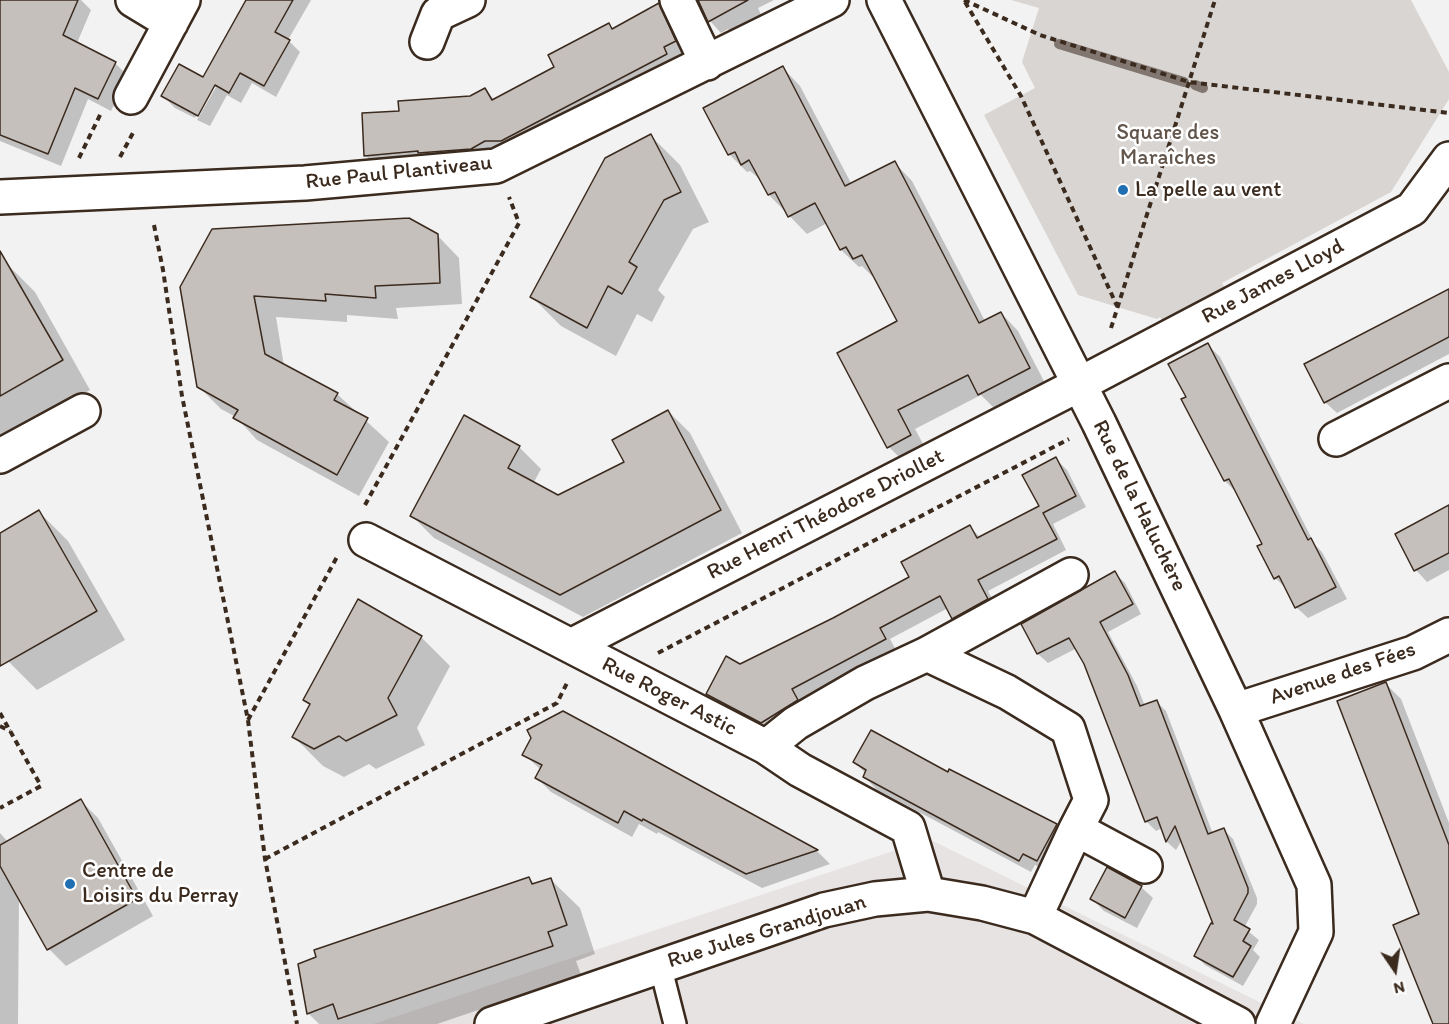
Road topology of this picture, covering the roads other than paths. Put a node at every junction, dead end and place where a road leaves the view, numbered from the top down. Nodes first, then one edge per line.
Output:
1 (133, 0) edge
2 (468, 0) edge
3 (677, 0) edge
4 (832, 0) edge
5 (884, 0) edge
6 (177, 11) edge
7 (427, 42) dead end
8 (707, 63) junction
9 (124, 109) road end
10 (1449, 159) edge
11 (0, 197) edge
12 (1449, 381) edge
13 (1080, 384) junction
14 (83, 411) dead end
15 (1336, 439) dead end
16 (0, 456) edge
17 (355, 536) road end
18 (1071, 575) dead end
19 (1449, 635) edge
20 (571, 646) junction
21 (927, 654) junction
22 (1236, 710) junction
23 (766, 747) junction
24 (1076, 829) junction
25 (1145, 866) dead end
26 (928, 894) junction
27 (1035, 917) junction
28 (660, 965) junction
29 (492, 1024) edge
30 (675, 1024) edge
31 (1238, 1024) edge
32 (1273, 1024) edge

1 - 6 street
2 - 7 street
3 - 8 street
4 - 8 street, Rue Paul Plantiveau
5 - 13 street, Rue de la Haluchère
6 - 9 street
8 - 11 street, Rue Paul Plantiveau
10 - 13 street, Rue James Lloyd
12 - 15 street
13 - 20 street, Rue Henri Théodore Driollet
13 - 22 street, Rue de la Haluchère
14 - 16 street
17 - 20 street, Rue Roger Astic
18 - 21 street
19 - 22 street, Avenue des Fées
20 - 23 street, Rue Roger Astic
21 - 23 street
21 - 24 street
22 - 32 street, Rue de la Haluchère
23 - 26 street, Rue Roger Astic
24 - 25 street
24 - 27 street
26 - 27 street, Rue Jules Grandjouan
26 - 28 street, Rue Jules Grandjouan
27 - 31 street, Rue Jules Grandjouan
28 - 29 street, Rue Jules Grandjouan
28 - 30 lane

